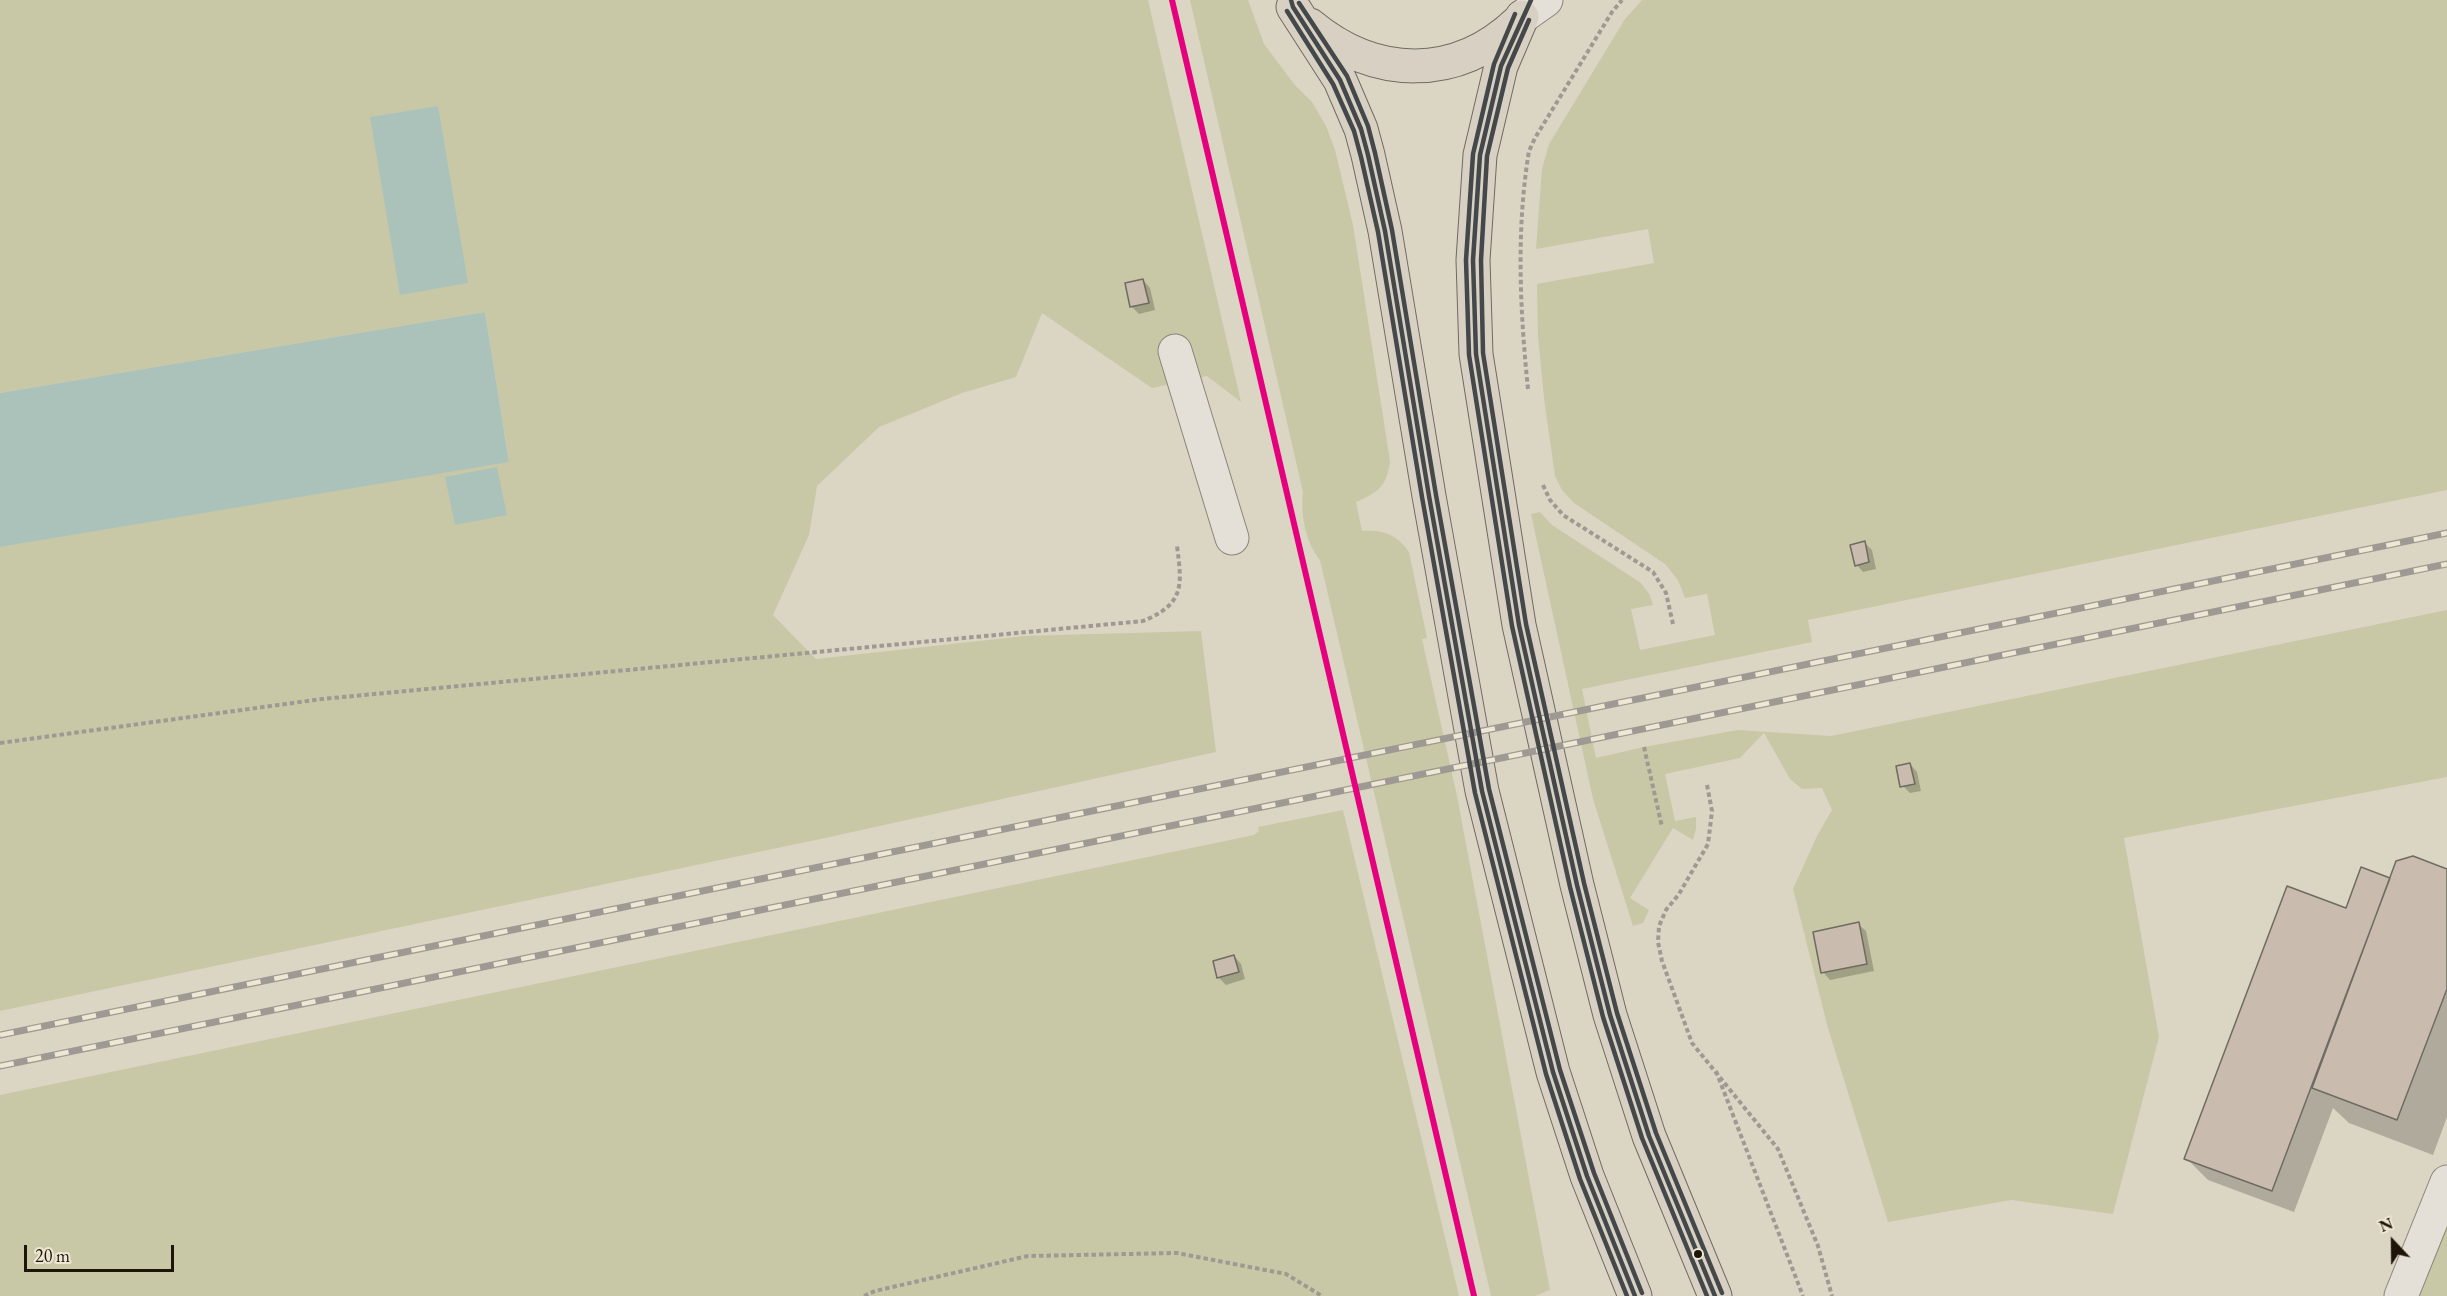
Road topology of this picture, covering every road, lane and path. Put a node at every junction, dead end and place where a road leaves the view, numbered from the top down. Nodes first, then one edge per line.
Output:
1 (1622, 0) edge
2 (1292, 3) edge
3 (1533, 6) edge
4 (1175, 351) dead end
5 (1529, 391) dead end
6 (1541, 480) dead end
7 (1232, 538) dead end
8 (1177, 546) dead end
9 (1673, 624) dead end
10 (0, 743) edge
11 (1644, 747) dead end
12 (1707, 785) dead end
13 (1662, 827) dead end
14 (1714, 1068) junction
15 (2447, 1182) edge
16 (864, 1296) edge
17 (1322, 1296) edge
18 (1635, 1296) edge
19 (1715, 1296) edge
20 (1803, 1296) edge
21 (1832, 1296) edge
22 (2401, 1296) edge

1 - 5 path
2 - 3 main road
2 - 18 main road
3 - 19 main road
4 - 7 lane
6 - 9 path
8 - 10 path
11 - 13 path
12 - 14 path
14 - 20 path
14 - 21 path
15 - 22 lane
16 - 17 path

